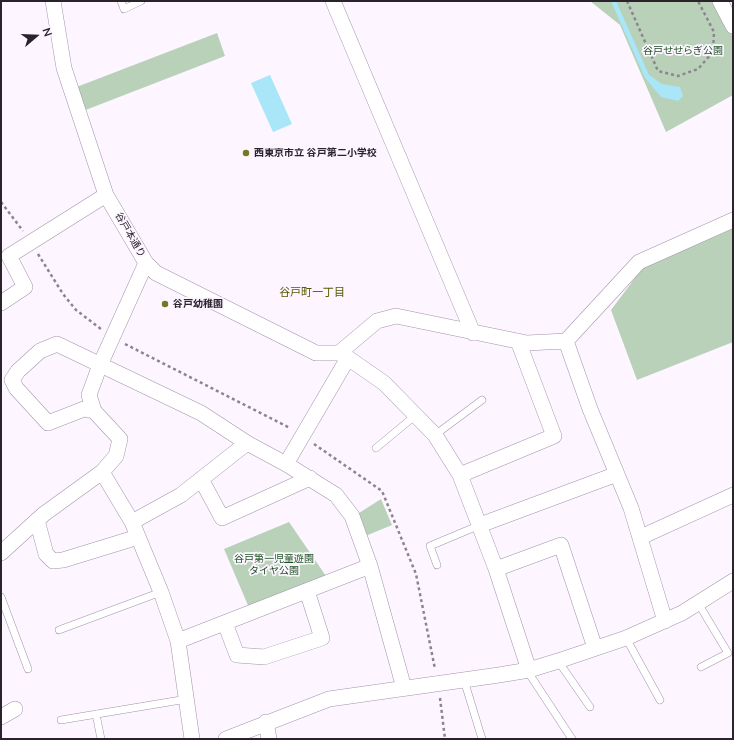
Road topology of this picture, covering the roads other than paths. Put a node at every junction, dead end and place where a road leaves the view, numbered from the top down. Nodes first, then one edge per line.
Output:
1 (53, 1) edge
2 (121, 1) edge
3 (141, 1) edge
4 (333, 1) edge
5 (720, 1) edge
6 (733, 26) edge
7 (106, 195) junction
8 (733, 220) edge
9 (146, 263) junction
10 (1, 303) edge
11 (474, 333) junction
12 (518, 341) junction
13 (566, 341) junction
14 (344, 355) junction
15 (100, 365) junction
16 (482, 400) dead end
17 (94, 412) junction
18 (416, 415) junction
19 (436, 435) junction
20 (246, 443) junction
21 (376, 448) dead end
22 (286, 464) junction
23 (102, 472) junction
24 (617, 474) junction
25 (460, 476) junction
26 (310, 478) junction
27 (201, 479) junction
28 (733, 495) edge
29 (37, 520) junction
30 (132, 522) junction
31 (480, 525) junction
32 (138, 537) junction
33 (641, 538) junction
34 (1, 553) edge
35 (437, 565) dead end
36 (370, 566) junction
37 (496, 569) junction
38 (733, 581) edge
39 (307, 591) junction
40 (161, 592) junction
41 (1, 597) edge
42 (698, 603) junction
43 (665, 621) junction
44 (225, 623) junction
45 (59, 630) dead end
46 (626, 638) junction
47 (178, 641) junction
48 (595, 648) junction
49 (558, 661) junction
50 (701, 667) dead end
51 (28, 669) dead end
52 (529, 670) junction
53 (464, 680) junction
54 (404, 688) junction
55 (187, 699) junction
56 (660, 700) dead end
57 (590, 707) dead end
58 (15, 709) dead end
59 (96, 714) junction
60 (1, 717) edge
61 (61, 720) dead end
62 (266, 722) junction
63 (101, 739) edge
64 (192, 739) edge
65 (226, 739) edge
66 (269, 739) edge
67 (482, 739) edge
68 (572, 739) edge

1 - 7 street, 谷戸本通り
2 - 3 lane
4 - 11 street
5 - 6 street
7 - 9 street, 谷戸本通り
7 - 10 street
8 - 13 street
9 - 14 street, 谷戸本通り
9 - 15 street
11 - 12 street
11 - 14 street
12 - 13 street
12 - 25 street
13 - 24 street
14 - 18 street
14 - 22 street
15 - 17 street
15 - 17 street
15 - 20 street
16 - 19 lane
17 - 23 street
18 - 19 street
18 - 21 lane
19 - 25 street
20 - 22 street
20 - 27 street
22 - 26 street
23 - 29 street
23 - 30 street
24 - 31 street
24 - 33 street
25 - 31 street
26 - 27 street
26 - 36 street
27 - 30 street
28 - 33 street
29 - 32 street
29 - 34 street
30 - 32 street
31 - 35 lane
31 - 37 street
32 - 40 street
33 - 43 street
36 - 39 street
36 - 54 street
37 - 48 street
37 - 52 street
38 - 42 street
39 - 44 street
39 - 44 street
40 - 45 lane
40 - 47 street
41 - 51 lane
42 - 43 street
42 - 50 lane
43 - 46 street
44 - 47 street
46 - 48 street
46 - 56 lane
47 - 55 street
48 - 49 street
49 - 52 street
49 - 57 lane
52 - 53 street
52 - 68 lane
53 - 54 street
53 - 67 lane
54 - 62 street
55 - 59 lane
55 - 64 street
58 - 60 street
59 - 61 lane
59 - 63 lane
62 - 65 street
62 - 66 street

